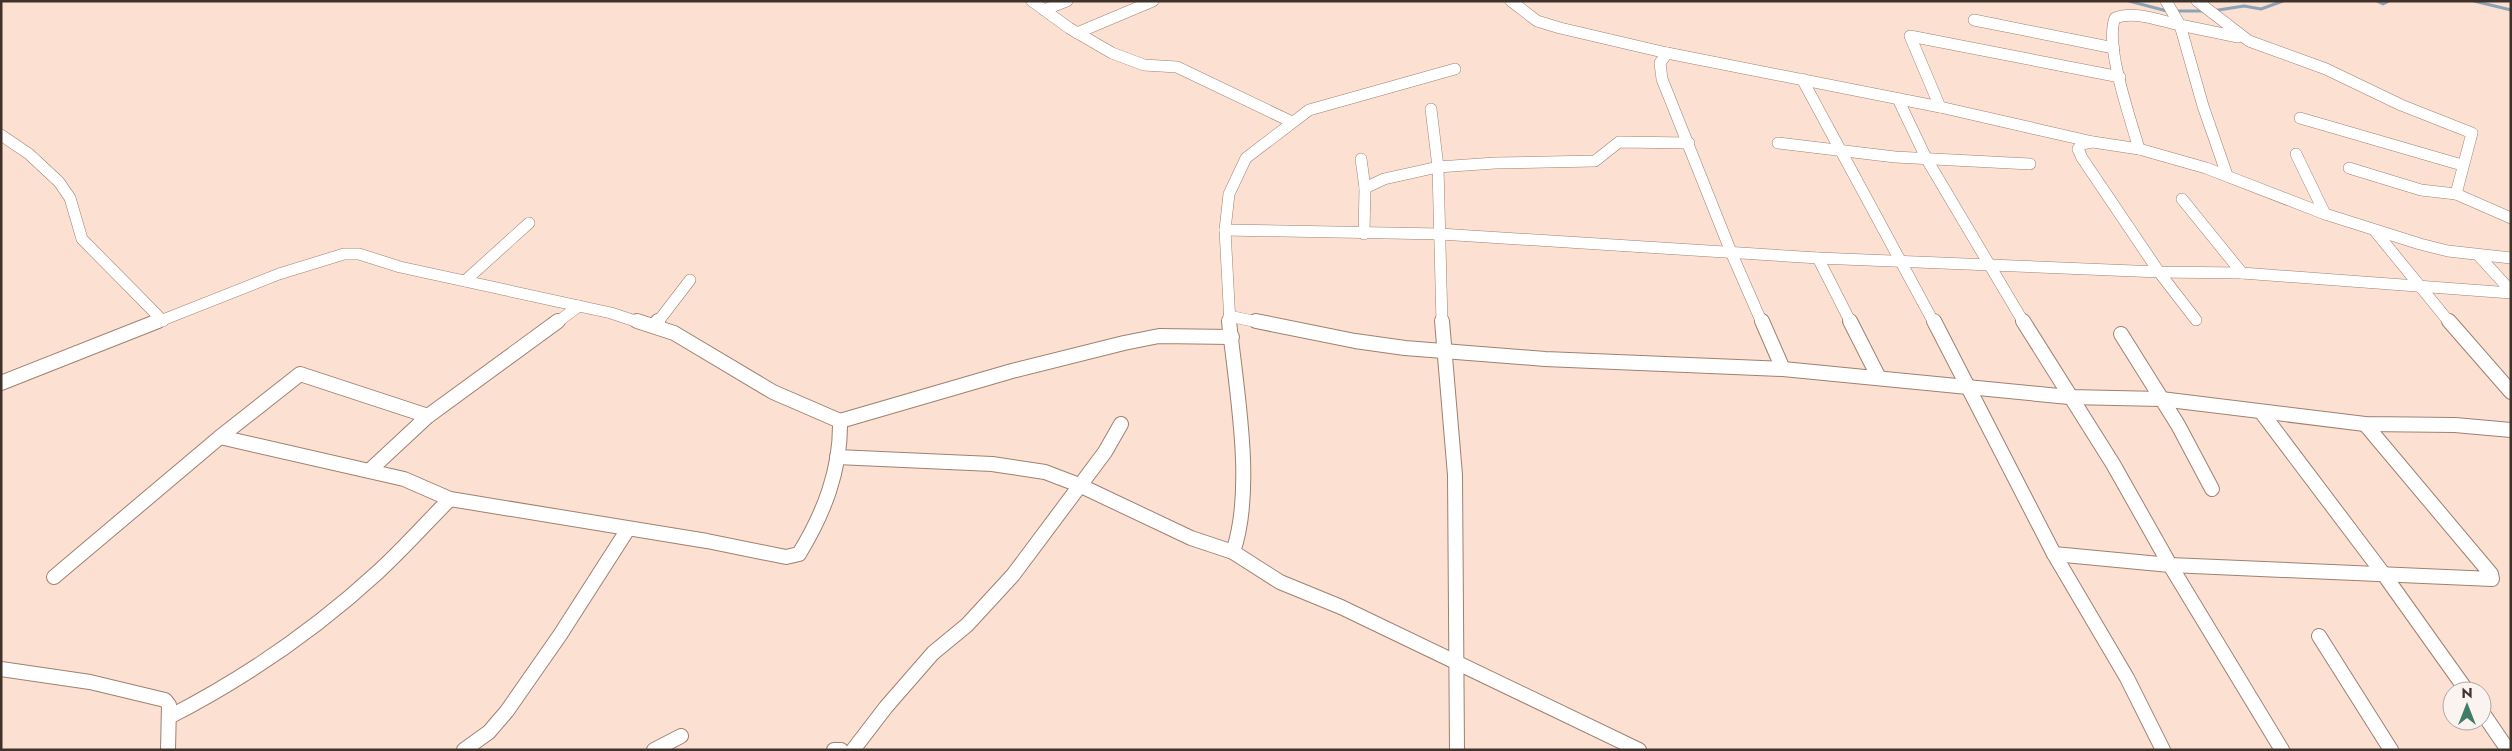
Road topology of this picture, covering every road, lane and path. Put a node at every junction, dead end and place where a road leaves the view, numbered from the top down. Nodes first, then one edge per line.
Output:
1 (1032, 1) edge
2 (1066, 1) edge
3 (1153, 1) edge
4 (1511, 1) edge
5 (2200, 4) edge
6 (2168, 5) edge
7 (1044, 10) junction
8 (1974, 20) dead end
9 (2177, 21) junction
10 (1077, 33) junction
11 (2249, 41) junction
12 (2114, 48) junction
13 (1667, 53) junction
14 (1455, 69) dead end
15 (2120, 77) junction
16 (1802, 79) junction
17 (1898, 99) junction
18 (1940, 107) junction
19 (1431, 109) dead end
20 (2300, 118) dead end
21 (1292, 122) junction
22 (1, 135) edge
23 (2093, 142) junction
24 (1689, 143) junction
25 (1778, 143) dead end
26 (2139, 149) junction
27 (1840, 150) junction
28 (2296, 154) dead end
29 (1926, 158) junction
30 (1361, 159) dead end
31 (2030, 164) dead end
32 (2462, 165) junction
33 (1438, 167) junction
34 (2349, 168) dead end
35 (2227, 175) junction
36 (1364, 188) junction
37 (2456, 194) junction
38 (2182, 199) dead end
39 (2325, 214) junction
40 (2511, 218) edge
41 (529, 223) dead end
42 (1225, 230) junction
43 (2376, 231) junction
44 (1364, 234) junction
45 (1440, 234) junction
46 (1731, 252) junction
47 (2479, 256) junction
48 (1818, 258) junction
49 (2511, 258) edge
50 (1902, 262) junction
51 (1989, 265) junction
52 (2159, 272) junction
53 (2242, 273) junction
54 (466, 280) junction
55 (690, 280) dead end
56 (2418, 286) junction
57 (2511, 292) edge
58 (579, 306) junction
59 (1229, 316) junction
60 (2196, 320) dead end
61 (163, 321) junction
62 (654, 326) junction
63 (2121, 334) dead end
64 (1232, 337) junction
65 (1445, 351) junction
66 (1783, 369) junction
67 (1879, 378) junction
68 (1, 383) edge
69 (1970, 386) junction
70 (2511, 392) edge
71 (2069, 397) junction
72 (2161, 399) junction
73 (2262, 413) junction
74 (428, 416) junction
75 (840, 421) junction
76 (1121, 424) dead end
77 (2365, 424) junction
78 (2511, 430) edge
79 (220, 437) junction
80 (837, 457) junction
81 (370, 470) junction
82 (1079, 485) junction
83 (2212, 488) dead end
84 (450, 499) junction
85 (628, 529) junction
86 (1233, 552) junction
87 (2054, 554) junction
88 (2170, 564) junction
89 (2385, 576) junction
90 (54, 577) dead end
91 (2319, 636) dead end
92 (1458, 665) junction
93 (1, 669) edge
94 (2460, 681) edge
95 (169, 717) junction
96 (2492, 727) edge
97 (681, 736) dead end
98 (168, 750) edge
99 (464, 750) edge
100 (654, 750) edge
101 (834, 750) edge
102 (841, 750) edge
103 (853, 750) edge
104 (1457, 750) edge
105 (1639, 750) edge
106 (2163, 750) edge
107 (2282, 750) edge
108 (2391, 750) edge
109 (2508, 750) edge

1 - 7 street
2 - 7 street
3 - 10 street
4 - 13 street
5 - 11 street
6 - 9 street
7 - 10 street
8 - 12 street
9 - 11 street
9 - 12 street
9 - 35 street
10 - 21 street
11 - 32 street
12 - 15 street
13 - 16 street
13 - 24 street
14 - 21 street
15 - 18 street
15 - 26 street
16 - 17 street
16 - 27 street
17 - 18 street
17 - 29 street
18 - 23 street
19 - 33 street
20 - 32 street
21 - 42 street
22 - 61 street
23 - 26 street
23 - 52 street
24 - 33 street
24 - 46 street
25 - 27 street
26 - 35 street
27 - 29 street
27 - 50 street
28 - 39 street
29 - 31 street
29 - 51 street
30 - 36 street
32 - 37 street
33 - 36 street
33 - 45 street
34 - 37 street
35 - 39 street
36 - 44 street
37 - 40 street
38 - 53 street
39 - 43 street
41 - 54 street
42 - 44 street
42 - 59 street
43 - 47 street
43 - 56 street
44 - 45 street
45 - 46 street
45 - 65 street
46 - 48 street
46 - 66 street
47 - 49 street
47 - 57 street
48 - 50 street
48 - 67 street
50 - 51 street
50 - 69 street
51 - 52 street
51 - 71 street
52 - 53 street
52 - 60 street
53 - 56 street
54 - 58 street
54 - 61 street
55 - 62 street
56 - 57 street
56 - 70 street
58 - 62 street
58 - 74 street
59 - 64 street
59 - 65 street
61 - 68 street
62 - 75 street
63 - 72 street
64 - 75 street
64 - 86 street
65 - 66 street
65 - 92 street
66 - 67 street
67 - 69 street
69 - 71 street
69 - 87 street
71 - 72 street
71 - 88 street
72 - 73 street
72 - 83 street
73 - 77 street
73 - 89 street
74 - 79 street
74 - 81 street
75 - 80 street
76 - 82 street
77 - 78 street
77 - 89 street
79 - 81 street
79 - 90 street
80 - 82 street
80 - 85 street
81 - 84 street
82 - 86 street
82 - 103 street
84 - 85 street
84 - 95 street
85 - 99 street
86 - 92 street
87 - 88 street
87 - 106 street
88 - 89 street
88 - 107 street
89 - 94 street
91 - 108 street
92 - 104 street
92 - 105 street
93 - 95 street
95 - 98 street
96 - 109 street
97 - 100 street
101 - 102 street

